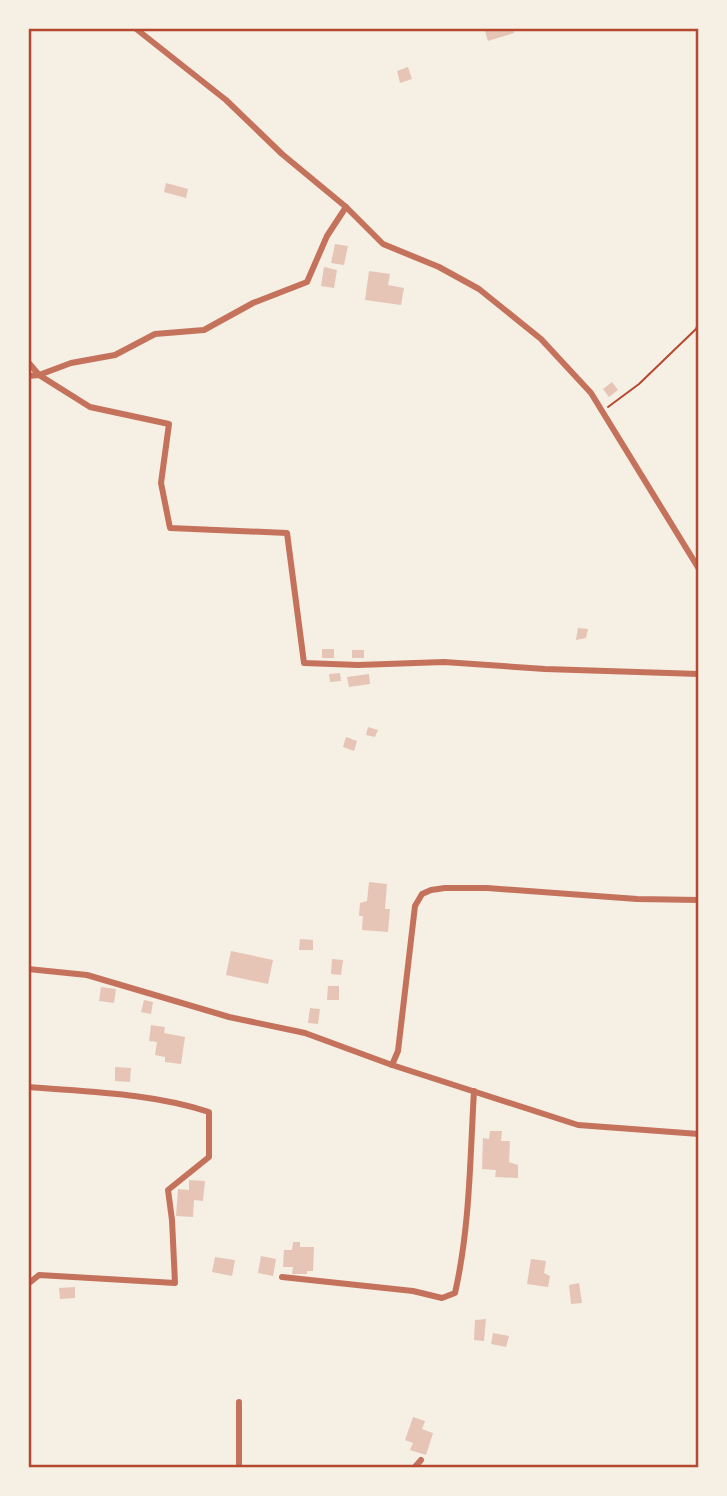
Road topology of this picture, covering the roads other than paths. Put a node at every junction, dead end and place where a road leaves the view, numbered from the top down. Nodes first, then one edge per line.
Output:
1 (135, 28) edge
2 (346, 207) junction
3 (28, 362) edge
4 (40, 375) junction
5 (28, 376) edge
6 (699, 569) edge
7 (699, 674) edge
8 (699, 900) edge
9 (28, 969) edge
10 (392, 1065) junction
11 (28, 1087) edge
12 (474, 1091) junction
13 (699, 1133) edge
14 (282, 1277) dead end
15 (28, 1284) edge
16 (239, 1402) dead end
17 (421, 1460) dead end
18 (239, 1468) edge
19 (414, 1468) edge

1 - 2 street
2 - 4 street
2 - 6 street
3 - 4 street
4 - 5 street
4 - 7 street
8 - 10 street
9 - 10 street
10 - 12 street
11 - 15 street
12 - 13 street
12 - 14 street
16 - 18 street
17 - 19 street

